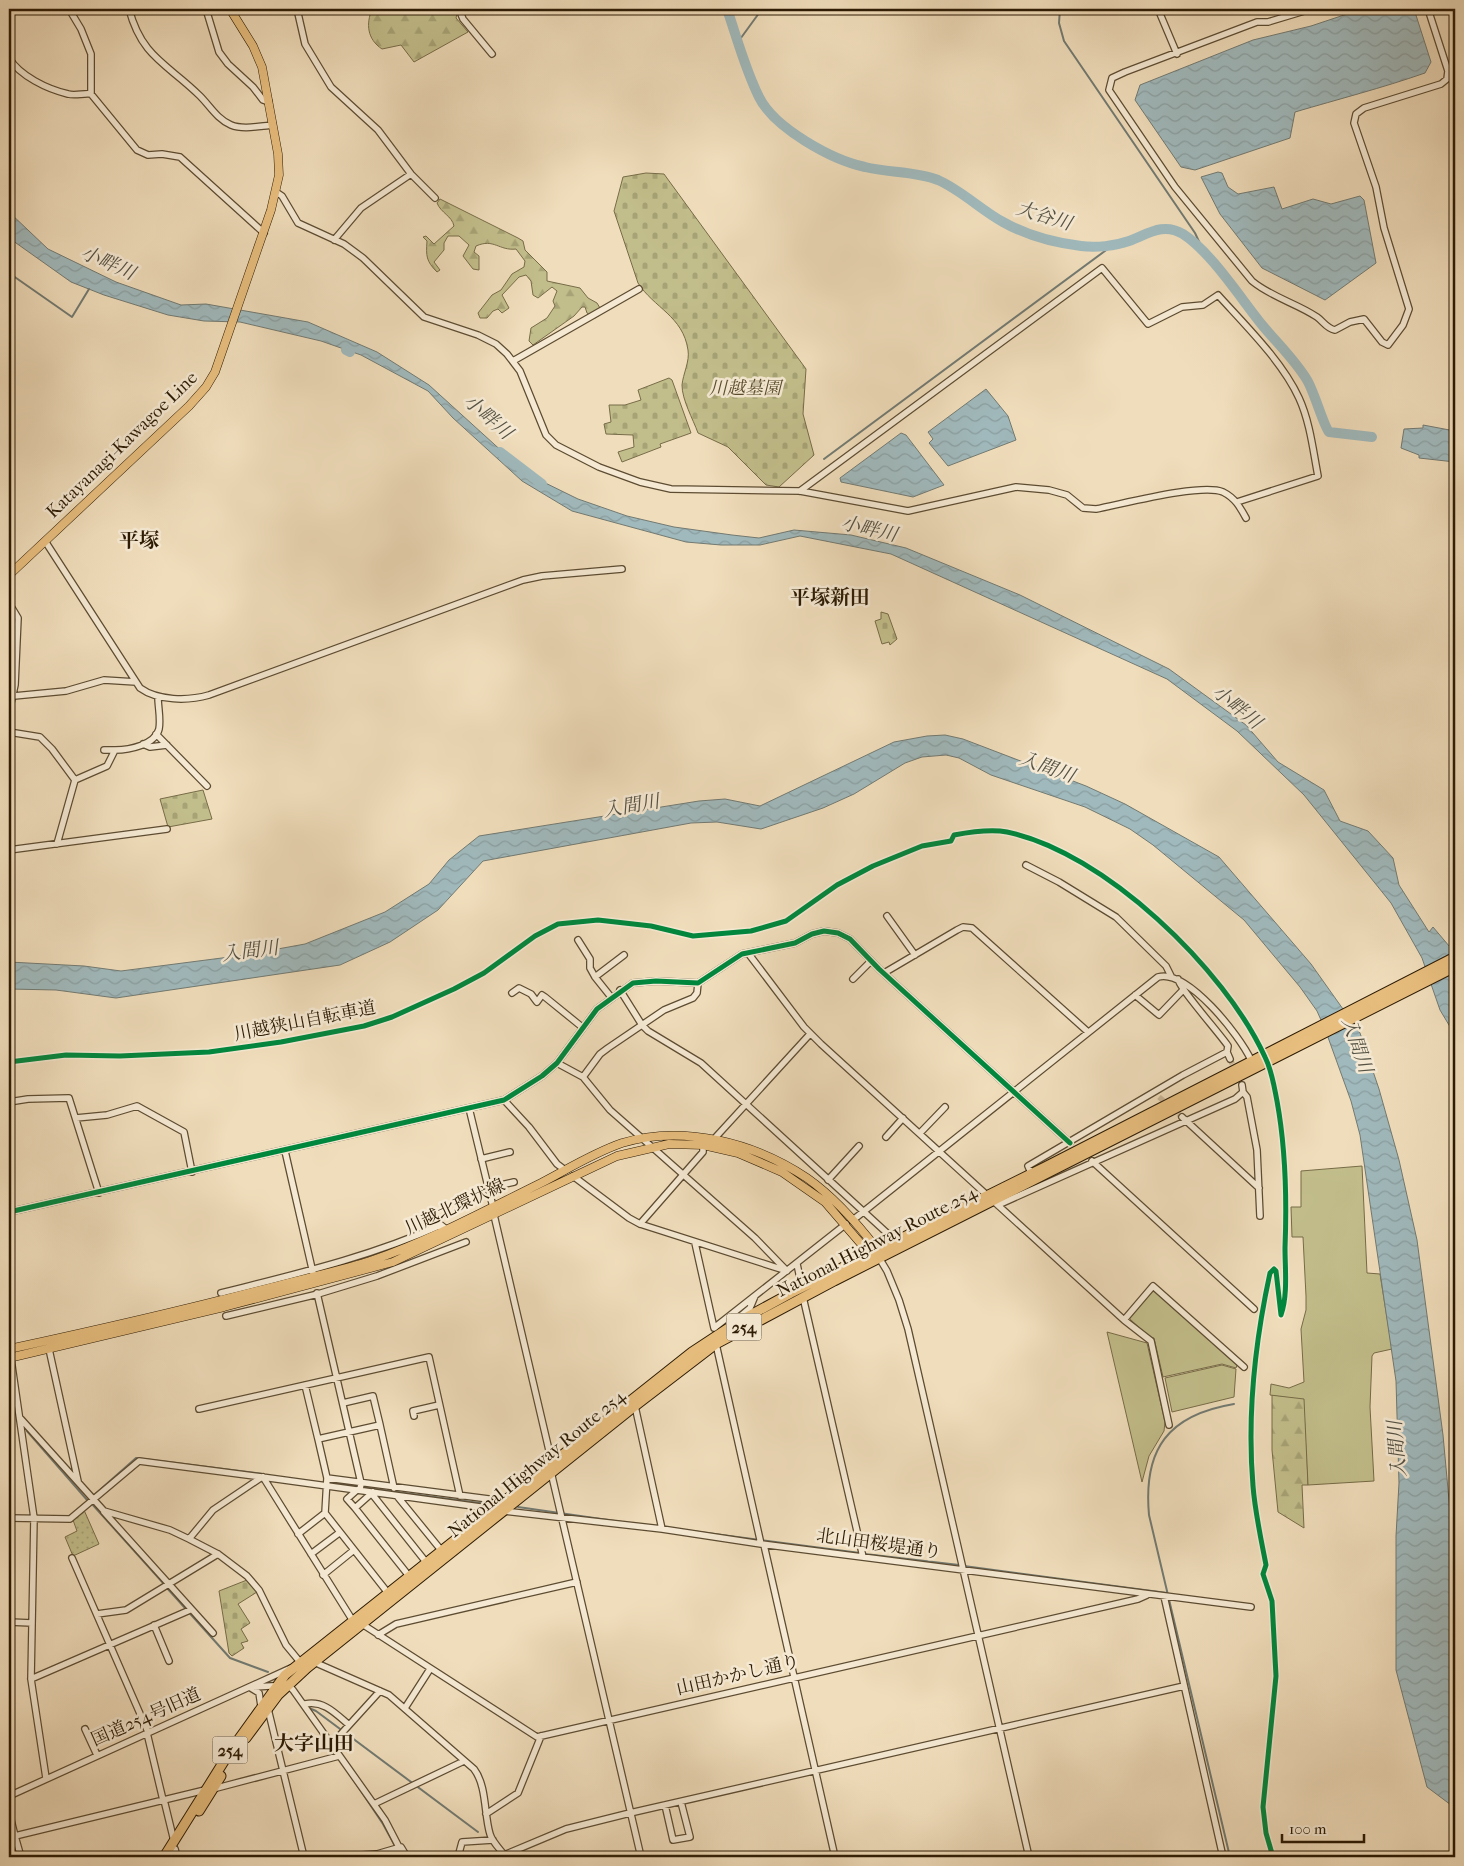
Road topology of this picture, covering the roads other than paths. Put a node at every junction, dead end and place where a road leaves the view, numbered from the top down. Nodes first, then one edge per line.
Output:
1 (68, 9) edge
2 (129, 9) edge
3 (206, 9) edge
4 (230, 9) edge
5 (297, 9) edge
6 (464, 9) edge
7 (1158, 9) edge
8 (1311, 9) edge
9 (1428, 9) edge
10 (492, 54) dead end
11 (1177, 54) junction
12 (9, 58) edge
13 (91, 94) junction
14 (269, 102) junction
15 (273, 125) junction
16 (411, 174) junction
17 (276, 192) junction
18 (435, 198) dead end
19 (264, 233) junction
20 (334, 240) junction
21 (639, 290) dead end
22 (513, 361) junction
23 (800, 492) junction
24 (1237, 502) junction
25 (1246, 518) dead end
26 (45, 541) junction
27 (622, 569) dead end
28 (9, 574) edge
29 (9, 603) edge
30 (136, 682) junction
31 (14, 696) junction
32 (158, 697) junction
33 (9, 712) edge
34 (9, 732) edge
35 (156, 734) junction
36 (143, 744) junction
37 (167, 745) junction
38 (104, 750) dead end
39 (115, 750) junction
40 (75, 780) junction
41 (207, 786) dead end
42 (167, 829) dead end
43 (57, 844) junction
44 (9, 850) edge
45 (1026, 866) dead end
46 (888, 916) dead end
47 (578, 940) dead end
48 (748, 953) junction
49 (624, 955) dead end
50 (915, 955) junction
51 (1455, 956) edge
52 (871, 962) junction
53 (1455, 967) edge
54 (884, 973) junction
55 (1171, 976) junction
56 (595, 977) junction
57 (852, 979) dead end
58 (1178, 979) junction
59 (698, 983) junction
60 (1405, 987) junction
61 (620, 990) junction
62 (1184, 990) junction
63 (512, 993) dead end
64 (1135, 994) junction
65 (611, 997) junction
66 (642, 1025) junction
67 (582, 1027) junction
68 (1088, 1032) junction
69 (810, 1034) junction
70 (1227, 1052) junction
71 (1254, 1058) junction
72 (1230, 1060) tunnel mouth
73 (557, 1063) junction
74 (583, 1077) junction
75 (1242, 1085) tunnel mouth
76 (1013, 1091) junction
77 (1243, 1092) junction
78 (504, 1100) junction
79 (9, 1102) edge
80 (746, 1105) junction
81 (945, 1107) dead end
82 (469, 1108) junction
83 (1182, 1117) tunnel mouth
84 (76, 1118) junction
85 (903, 1118) junction
86 (1187, 1122) junction
87 (920, 1133) junction
88 (886, 1137) dead end
89 (644, 1139) junction
90 (714, 1139) junction
91 (1070, 1143) junction
92 (703, 1146) junction
93 (859, 1146) dead end
94 (652, 1148) junction
95 (285, 1151) junction
96 (938, 1151) junction
97 (510, 1152) dead end
98 (481, 1159) junction
99 (1092, 1162) junction
100 (565, 1170) junction
101 (192, 1172) junction
102 (1031, 1173) junction
103 (573, 1176) junction
104 (683, 1176) junction
105 (828, 1180) junction
106 (514, 1182) dead end
107 (488, 1188) junction
108 (1260, 1189) junction
109 (100, 1193) junction
110 (993, 1200) junction
111 (493, 1211) junction
112 (864, 1211) junction
113 (9, 1212) edge
114 (1260, 1216) dead end
115 (849, 1222) junction
116 (640, 1224) junction
117 (446, 1229) junction
118 (887, 1233) dead end
119 (445, 1239) junction
120 (466, 1242) dead end
121 (695, 1243) junction
122 (449, 1248) junction
123 (875, 1253) junction
124 (797, 1264) junction
125 (787, 1271) junction
126 (312, 1272) junction
127 (317, 1292) junction
128 (803, 1292) junction
129 (221, 1293) dead end
130 (756, 1294) junction
131 (1254, 1309) dead end
132 (226, 1316) dead end
133 (1124, 1320) junction
134 (736, 1323) junction
135 (716, 1344) junction
136 (9, 1345) edge
137 (49, 1349) junction
138 (9, 1354) edge
139 (1244, 1367) dead end
140 (337, 1378) junction
141 (305, 1385) junction
142 (343, 1403) junction
143 (439, 1405) junction
144 (634, 1406) junction
145 (199, 1409) dead end
146 (414, 1416) dead end
147 (20, 1418) junction
148 (380, 1425) junction
149 (1169, 1426) dead end
150 (350, 1432) junction
151 (318, 1439) junction
152 (552, 1463) junction
153 (551, 1472) junction
154 (262, 1477) junction
155 (78, 1481) junction
156 (328, 1482) junction
157 (360, 1488) junction
158 (394, 1488) junction
159 (372, 1493) junction
160 (397, 1496) junction
161 (460, 1496) junction
162 (92, 1500) junction
163 (504, 1501) junction
164 (355, 1508) junction
165 (499, 1510) junction
166 (104, 1511) junction
167 (325, 1513) junction
168 (9, 1518) edge
169 (34, 1518) junction
170 (563, 1518) junction
171 (662, 1529) junction
172 (339, 1533) junction
173 (298, 1534) junction
174 (189, 1539) junction
175 (763, 1544) junction
176 (354, 1550) junction
177 (441, 1550) junction
178 (218, 1554) junction
179 (311, 1554) junction
180 (863, 1557) junction
181 (72, 1558) dead end
182 (426, 1562) junction
183 (964, 1571) junction
184 (323, 1575) junction
185 (409, 1576) junction
186 (577, 1582) junction
187 (168, 1586) junction
188 (388, 1593) junction
189 (1147, 1594) junction
190 (1164, 1596) junction
191 (1251, 1607) dead end
192 (190, 1610) junction
193 (97, 1614) junction
194 (9, 1622) edge
195 (32, 1622) junction
196 (357, 1623) junction
197 (154, 1626) junction
198 (213, 1633) dead end
199 (378, 1635) junction
200 (979, 1636) junction
201 (110, 1644) junction
202 (168, 1661) dead end
203 (314, 1662) junction
204 (298, 1664) junction
205 (430, 1669) junction
206 (795, 1678) junction
207 (32, 1679) junction
208 (276, 1685) junction
209 (288, 1685) junction
210 (1184, 1686) junction
211 (249, 1687) junction
212 (380, 1691) junction
213 (305, 1704) junction
214 (264, 1707) junction
215 (405, 1708) junction
216 (608, 1719) junction
217 (350, 1725) junction
218 (1000, 1728) junction
219 (85, 1730) dead end
220 (148, 1732) junction
221 (540, 1736) junction
222 (332, 1745) junction
223 (97, 1756) junction
224 (339, 1756) junction
225 (464, 1761) junction
226 (815, 1770) junction
227 (283, 1771) junction
228 (46, 1778) junction
229 (209, 1789) junction
230 (9, 1796) edge
231 (164, 1800) junction
232 (681, 1802) junction
233 (374, 1804) junction
234 (665, 1806) junction
235 (9, 1812) edge
236 (630, 1813) junction
237 (486, 1814) junction
238 (12, 1837) edge
239 (493, 1840) junction
240 (400, 1847) junction
241 (174, 1851) edge
242 (505, 1856) edge
243 (21, 1857) edge
244 (164, 1857) edge
245 (304, 1857) edge
246 (332, 1857) edge
247 (407, 1857) edge
248 (458, 1857) edge
249 (641, 1857) edge
250 (835, 1857) edge
251 (1029, 1857) edge
252 (1223, 1857) edge

1 - 13 street
2 - 15 street
3 - 14 street
4 - 14 main road, Katayanagi-Kawagoe Line
5 - 16 street
6 - 10 street
7 - 11 street
8 - 11 street
9 - 11 street
12 - 13 street
13 - 19 street
14 - 15 main road, Katayanagi-Kawagoe Line
15 - 17 main road, Katayanagi-Kawagoe Line
16 - 18 street
16 - 20 street
17 - 19 main road, Katayanagi-Kawagoe Line
17 - 20 street
19 - 26 main road, Katayanagi-Kawagoe Line
20 - 22 street
21 - 22 street
22 - 23 street
23 - 24 street
23 - 24 street
24 - 25 street
26 - 28 main road, Katayanagi-Kawagoe Line
26 - 30 street
27 - 32 street
29 - 31 street
30 - 31 street
30 - 32 street
31 - 33 street
32 - 35 street
34 - 40 street
35 - 36 street
35 - 37 street
36 - 37 street
36 - 39 street
37 - 41 street
38 - 39 street
39 - 40 street
40 - 43 street
42 - 43 street
43 - 44 street
45 - 55 street
46 - 50 street
47 - 56 street
48 - 52 street
48 - 59 street
48 - 69 street
49 - 56 street
50 - 54 street
50 - 68 street
51 - 60 highway, 254
52 - 54 street
52 - 57 street
53 - 60 highway, 254
54 - 76 street
55 - 58 street
55 - 64 street
56 - 65 street
58 - 62 street
58 - 71 street
59 - 61 street
59 - 66 street
60 - 71 highway, National Highway Route 254 / 254
60 - 110 highway, National Highway Route 254 / 254
61 - 65 street
61 - 66 street
62 - 64 street
62 - 70 street
63 - 67 street
64 - 68 street
65 - 67 street
66 - 74 street
66 - 80 street
67 - 73 street
68 - 76 street
69 - 80 street
69 - 85 street
70 - 72 street
70 - 91 street
71 - 102 highway, National Highway Route 254 / 254
73 - 74 street
73 - 78 street
74 - 89 street
75 - 77 street
76 - 91 street
76 - 96 street
77 - 86 street
77 - 108 street
78 - 82 street
78 - 100 street
79 - 84 street
80 - 90 street
80 - 105 street
81 - 87 street
82 - 95 street
82 - 98 street
83 - 86 street
84 - 101 street
84 - 109 street
85 - 87 street
85 - 88 street
86 - 99 street
86 - 108 street
87 - 96 street
89 - 90 main road, 川越北環状線
89 - 94 street
89 - 100 main road, 川越北環状線
90 - 115 main road, 川越北環状線
91 - 102 street
92 - 94 main road, 川越北環状線
92 - 104 street
92 - 115 main road, 川越北環状線
93 - 105 street
94 - 103 main road, 川越北環状線
94 - 104 street
95 - 101 street
95 - 126 street
96 - 110 street
96 - 112 street
97 - 98 street
98 - 107 street
99 - 110 street
99 - 131 street
100 - 111 main road, 川越北環状線
101 - 109 street
102 - 110 highway, National Highway Route 254 / 254
103 - 111 main road, 川越北環状線
103 - 116 street
104 - 116 street
104 - 125 street
105 - 112 street
106 - 107 street
107 - 111 street
108 - 114 street
109 - 113 street
110 - 123 highway, National Highway Route 254 / 254
110 - 133 street
111 - 117 main road, 川越北環状線
111 - 119 main road, 川越北環状線
111 - 152 street
112 - 115 street
112 - 118 street
115 - 123 main road, 川越北環状線
115 - 124 street
116 - 121 street
117 - 126 street
117 - 138 main road, 川越北環状線
119 - 122 street
119 - 137 main road, 川越北環状線
120 - 122 street
121 - 125 street
121 - 130 street
122 - 127 street
123 - 128 highway, National Highway Route 254 / 254
123 - 183 street
124 - 125 street
124 - 128 street
125 - 130 street
126 - 129 street
127 - 132 street
127 - 140 street
128 - 134 highway, National Highway Route 254 / 254
128 - 135 highway, National Highway Route 254 / 254
128 - 180 street
130 - 134 street
133 - 139 street
133 - 149 street
134 - 152 highway, National Highway Route 254 / 254
135 - 144 highway, National Highway Route 254 / 254
135 - 175 street
136 - 138 street
137 - 138 main road, 川越北環状線
137 - 155 street
138 - 147 street
140 - 141 street
140 - 142 street
140 - 143 street
141 - 145 street
141 - 151 street
142 - 148 street
142 - 150 street
143 - 146 street
143 - 161 street
144 - 153 highway, National Highway Route 254 / 254
144 - 171 street
147 - 155 street
147 - 169 street
148 - 150 street
148 - 158 street
150 - 151 street
150 - 157 street
151 - 156 street
152 - 163 highway, National Highway Route 254 / 254
153 - 165 highway, National Highway Route 254 / 254
153 - 170 street
154 - 156 street
154 - 162 street
154 - 173 street
154 - 174 street
155 - 162 street
156 - 157 street
156 - 167 street
157 - 158 street
157 - 159 street, 北山田桜堤通り
157 - 164 street
158 - 161 street
159 - 160 street, 北山田桜堤通り
159 - 164 street
159 - 182 street
160 - 165 street, 北山田桜堤通り
160 - 177 street
161 - 163 street
162 - 166 street
162 - 169 street
163 - 165 highway, National Highway Route 254 / 254
164 - 185 street
165 - 170 street, 北山田桜堤通り
165 - 177 highway, National Highway Route 254 / 254
165 - 196 highway, National Highway Route 254 / 254
166 - 174 street
166 - 187 street
167 - 172 street
167 - 173 street
168 - 169 street
169 - 195 street
170 - 171 street, 北山田桜堤通り
170 - 186 street
171 - 175 street, 北山田桜堤通り
172 - 176 street
172 - 179 street
173 - 179 street
174 - 178 street
175 - 180 street, 北山田桜堤通り
175 - 206 street
176 - 184 street
176 - 188 street
177 - 182 highway, National Highway Route 254 / 254
178 - 187 street
178 - 204 street
179 - 184 street
180 - 183 street, 北山田桜堤通り
181 - 193 street
182 - 185 highway, National Highway Route 254 / 254
183 - 189 street, 北山田桜堤通り
183 - 200 street
184 - 196 street
185 - 188 highway, National Highway Route 254 / 254
186 - 199 street
186 - 216 street
187 - 192 street
187 - 193 street
188 - 196 highway, National Highway Route 254 / 254
189 - 190 street, 北山田桜堤通り
189 - 200 street, 山田かかし通り
190 - 191 street, 北山田桜堤通り
190 - 210 street
192 - 197 street
192 - 198 street
193 - 201 street
194 - 195 street
195 - 207 street
196 - 199 street
196 - 203 highway, National Highway Route 254 / 254
196 - 204 highway, National Highway Route 254 / 254
197 - 201 street
197 - 202 street
199 - 205 street
200 - 206 street, 山田かかし通り
200 - 218 street
201 - 207 street
201 - 220 street
203 - 209 highway, National Highway Route 254 / 254
203 - 212 street
204 - 208 highway, 254
204 - 211 street, 国道254号旧道
205 - 215 street
205 - 221 street
206 - 216 street, 山田かかし通り
206 - 226 street
207 - 228 street
208 - 209 street
208 - 211 street
208 - 214 highway, 254
209 - 213 street
209 - 214 highway, 254
210 - 218 street
210 - 252 street
211 - 214 street
211 - 220 street, 国道254号旧道
212 - 215 street
212 - 217 street
213 - 217 street
213 - 222 street
214 - 227 street
214 - 229 highway, 254
215 - 225 street
216 - 221 street, 山田かかし通り
216 - 236 street
217 - 222 street
218 - 226 street
218 - 251 street
219 - 223 street
220 - 223 street, 国道254号旧道
220 - 231 street
221 - 237 street
222 - 224 street
223 - 228 street, 国道254号旧道
224 - 227 street
224 - 233 street
225 - 233 street
225 - 237 street
226 - 232 street
226 - 250 street
227 - 229 street
227 - 245 street
228 - 230 street, 国道254号旧道
229 - 231 street
229 - 241 highway, 254
231 - 238 street
231 - 241 street
232 - 234 street
232 - 234 street
233 - 240 street
234 - 236 street
235 - 238 street
236 - 242 street
236 - 249 street
237 - 239 street
238 - 243 street
239 - 242 street
239 - 248 street
240 - 246 street
240 - 247 street
241 - 244 highway, 254

